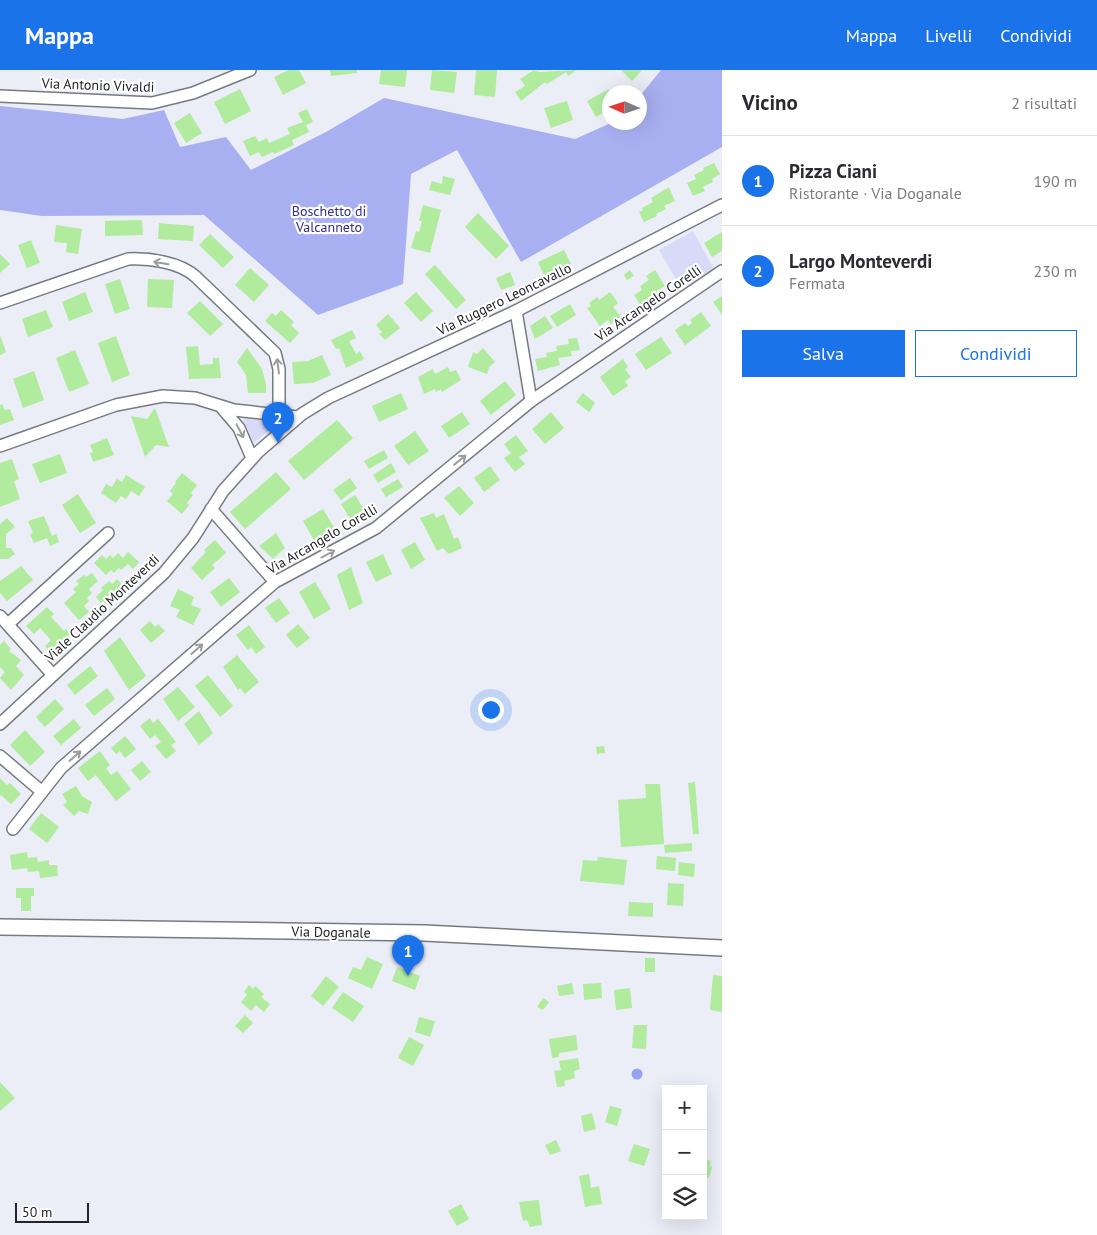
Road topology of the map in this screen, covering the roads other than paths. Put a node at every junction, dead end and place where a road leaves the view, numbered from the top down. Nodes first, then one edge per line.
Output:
1 (250, 70) edge
2 (0, 96) edge
3 (722, 205) edge
4 (722, 271) edge
5 (0, 303) edge
6 (516, 311) junction
7 (531, 401) junction
8 (222, 408) junction
9 (279, 415) junction
10 (298, 417) junction
11 (0, 446) edge
12 (252, 458) junction
13 (211, 509) junction
14 (108, 533) dead end
15 (275, 582) junction
16 (4, 620) edge
17 (54, 674) junction
18 (0, 724) edge
19 (0, 756) edge
20 (41, 791) junction
21 (12, 829) dead end
22 (0, 927) edge
23 (722, 948) edge

1 - 2 street, Via Antonio Vivaldi
3 - 6 street, Via Ruggero Leoncavallo
4 - 7 street, Via Arcangelo Corelli
9 -> 5 street
6 - 7 street
6 - 10 street, Via Ruggero Leoncavallo
15 -> 7 street, Via Arcangelo Corelli
8 - 9 street
8 - 11 street
8 -> 12 street
9 - 10 street
10 - 12 street, Via Ruggero Leoncavallo
12 - 13 street, Viale Claudio Monteverdi
13 - 15 street
13 - 17 street, Viale Claudio Monteverdi
14 - 16 street
20 -> 15 street, Via Arcangelo Corelli
16 - 17 street
17 - 18 street, Viale Claudio Monteverdi
19 - 20 street
20 - 21 street, Via Arcangelo Corelli
22 - 23 main road, Via Doganale

